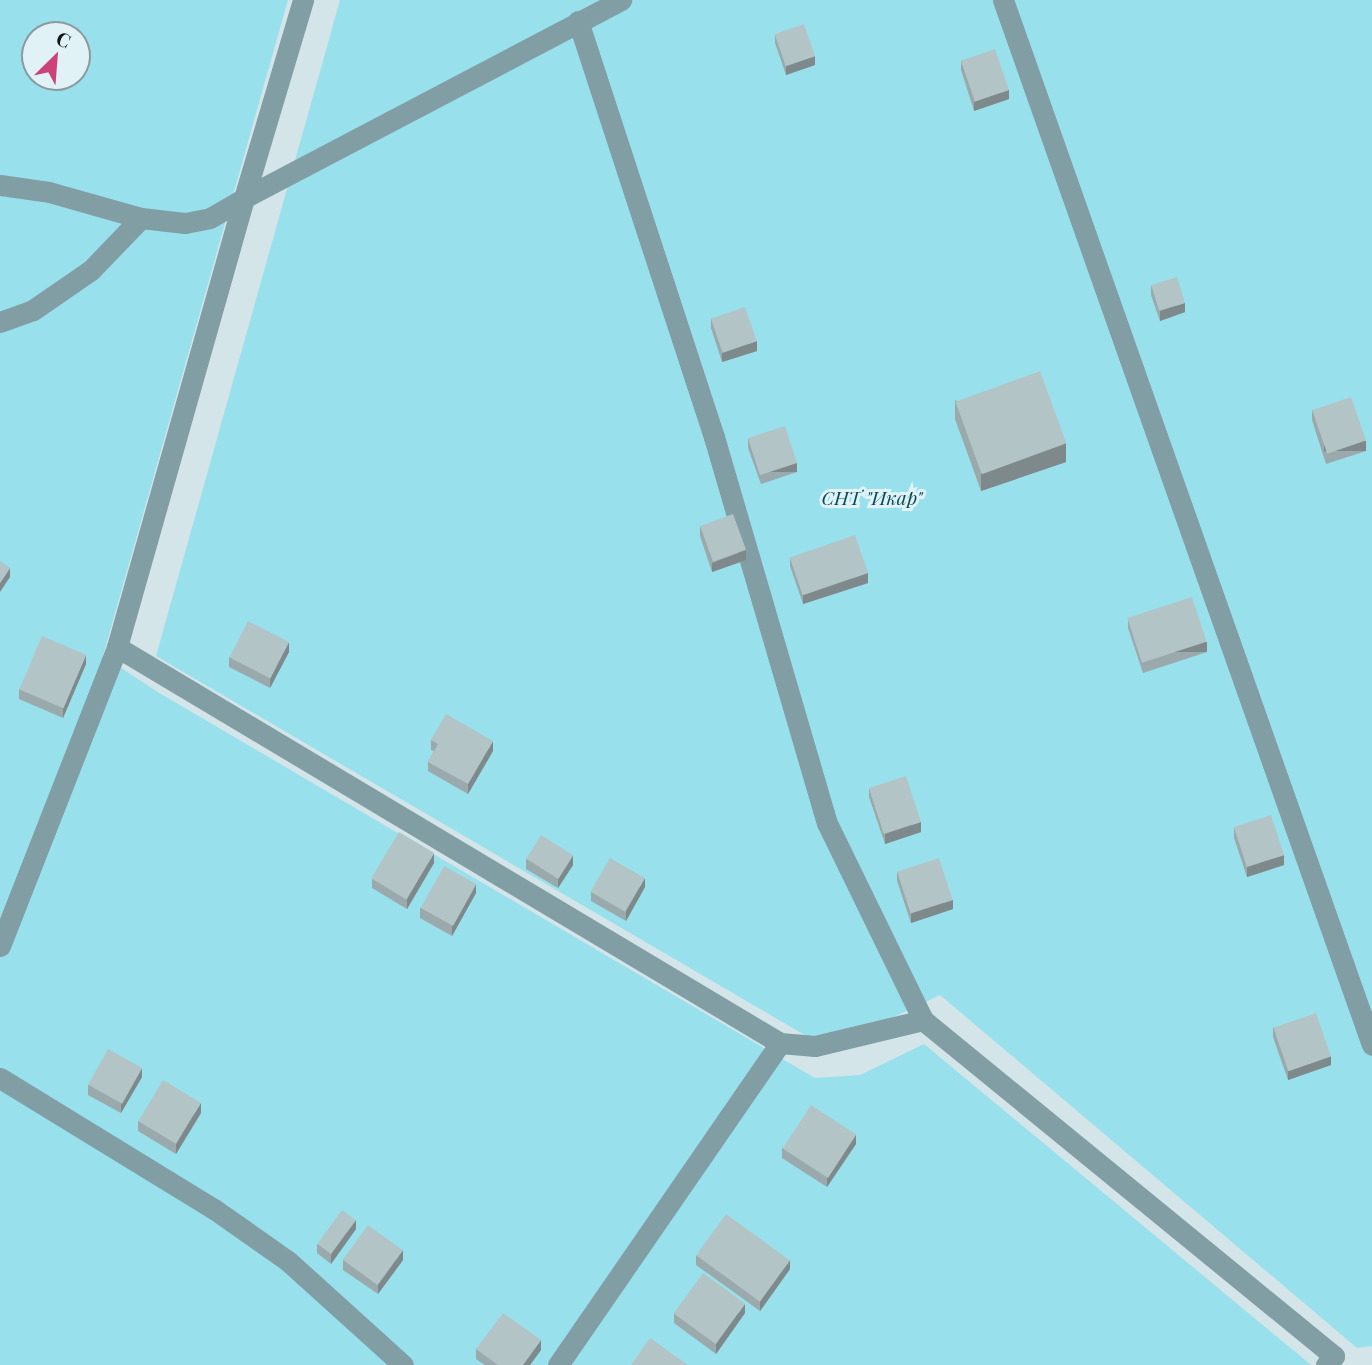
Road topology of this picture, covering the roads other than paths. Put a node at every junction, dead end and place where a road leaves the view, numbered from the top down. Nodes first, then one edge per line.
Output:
1 (303, 0) edge
2 (621, 0) edge
3 (1003, 0) edge
4 (578, 21) junction
5 (0, 185) edge
6 (244, 198) junction
7 (141, 218) junction
8 (0, 322) edge
9 (117, 647) junction
10 (0, 946) edge
11 (923, 1020) junction
12 (780, 1043) junction
13 (1372, 1045) edge
14 (0, 1078) edge
15 (1330, 1361) edge
16 (403, 1365) edge
17 (558, 1365) edge

1 - 6 street
2 - 4 street
3 - 13 street
4 - 6 street
4 - 11 street
5 - 7 street
6 - 7 street
6 - 9 street
7 - 8 street
9 - 10 street
9 - 12 street
11 - 12 street
11 - 15 street
12 - 17 street
14 - 16 street

